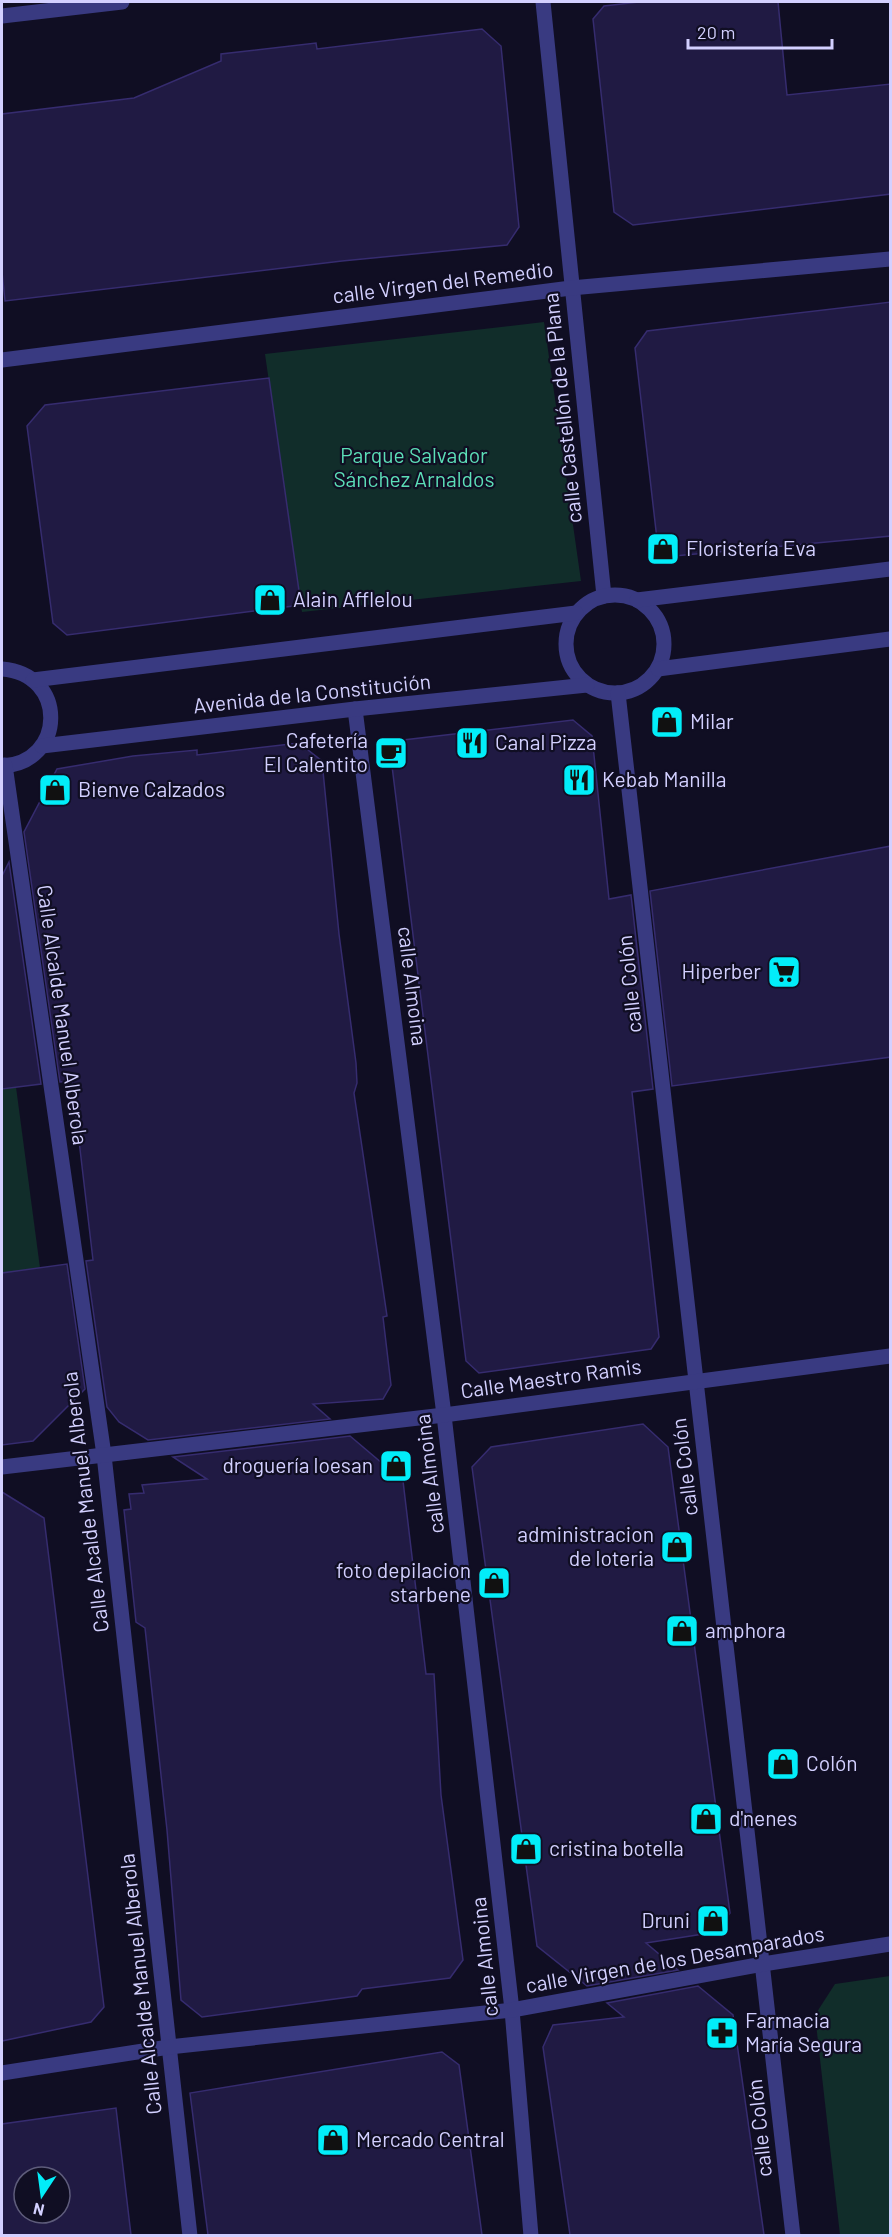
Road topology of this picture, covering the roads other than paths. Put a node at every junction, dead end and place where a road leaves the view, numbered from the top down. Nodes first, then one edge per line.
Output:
1 (122, 2) edge
2 (543, 2) edge
3 (2, 16) edge
4 (891, 259) edge
5 (572, 288) junction
6 (2, 360) edge
7 (891, 569) edge
8 (604, 596) junction
9 (637, 600) junction
10 (576, 613) junction
11 (891, 639) edge
12 (2, 669) edge
13 (658, 669) junction
14 (33, 680) junction
15 (587, 685) junction
16 (618, 693) junction
17 (355, 709) junction
18 (42, 746) junction
19 (3, 766) edge
20 (891, 1356) edge
21 (696, 1380) junction
22 (444, 1415) junction
23 (104, 1455) junction
24 (2, 1467) edge
25 (891, 1944) edge
26 (763, 1964) junction
27 (512, 2010) junction
28 (169, 2047) junction
29 (2, 2073) edge
30 (190, 2235) edge
31 (531, 2235) edge
32 (793, 2235) edge

1 - 3 street
2 - 5 street, calle Castellón de la Plana
4 - 5 street, calle Virgen del Remedio
5 - 6 street, calle Virgen del Remedio
5 - 8 street, calle Castellón de la Plana
7 - 9 street
8 - 9 street
8 - 10 street
9 - 13 street
10 - 14 street
10 - 15 street
11 - 13 street
12 - 14 street
13 - 16 street
14 - 18 street
15 - 16 street
15 - 17 street, Avenida de la Constitución
16 - 21 street, calle Colón
17 - 18 street, Avenida de la Constitución
17 - 22 street, calle Almoina
18 - 19 street
19 - 23 street, Calle Alcalde Manuel Alberola
20 - 21 street, Calle Maestro Ramis
21 - 22 street, Calle Maestro Ramis
21 - 26 street, calle Colón
22 - 23 street, Calle Maestro Ramis
22 - 27 street, calle Almoina
23 - 24 street, Calle Maestro Ramis
23 - 28 street, Calle Alcalde Manuel Alberola
25 - 26 street, calle Virgen de los Desamparados
26 - 27 street, calle Virgen de los Desamparados
26 - 32 street, calle Colón
27 - 28 street, calle Virgen de los Desamparados
27 - 31 street, calle Almoina
28 - 29 street, calle Virgen de los Desamparados
28 - 30 street, Calle Alcalde Manuel Alberola

